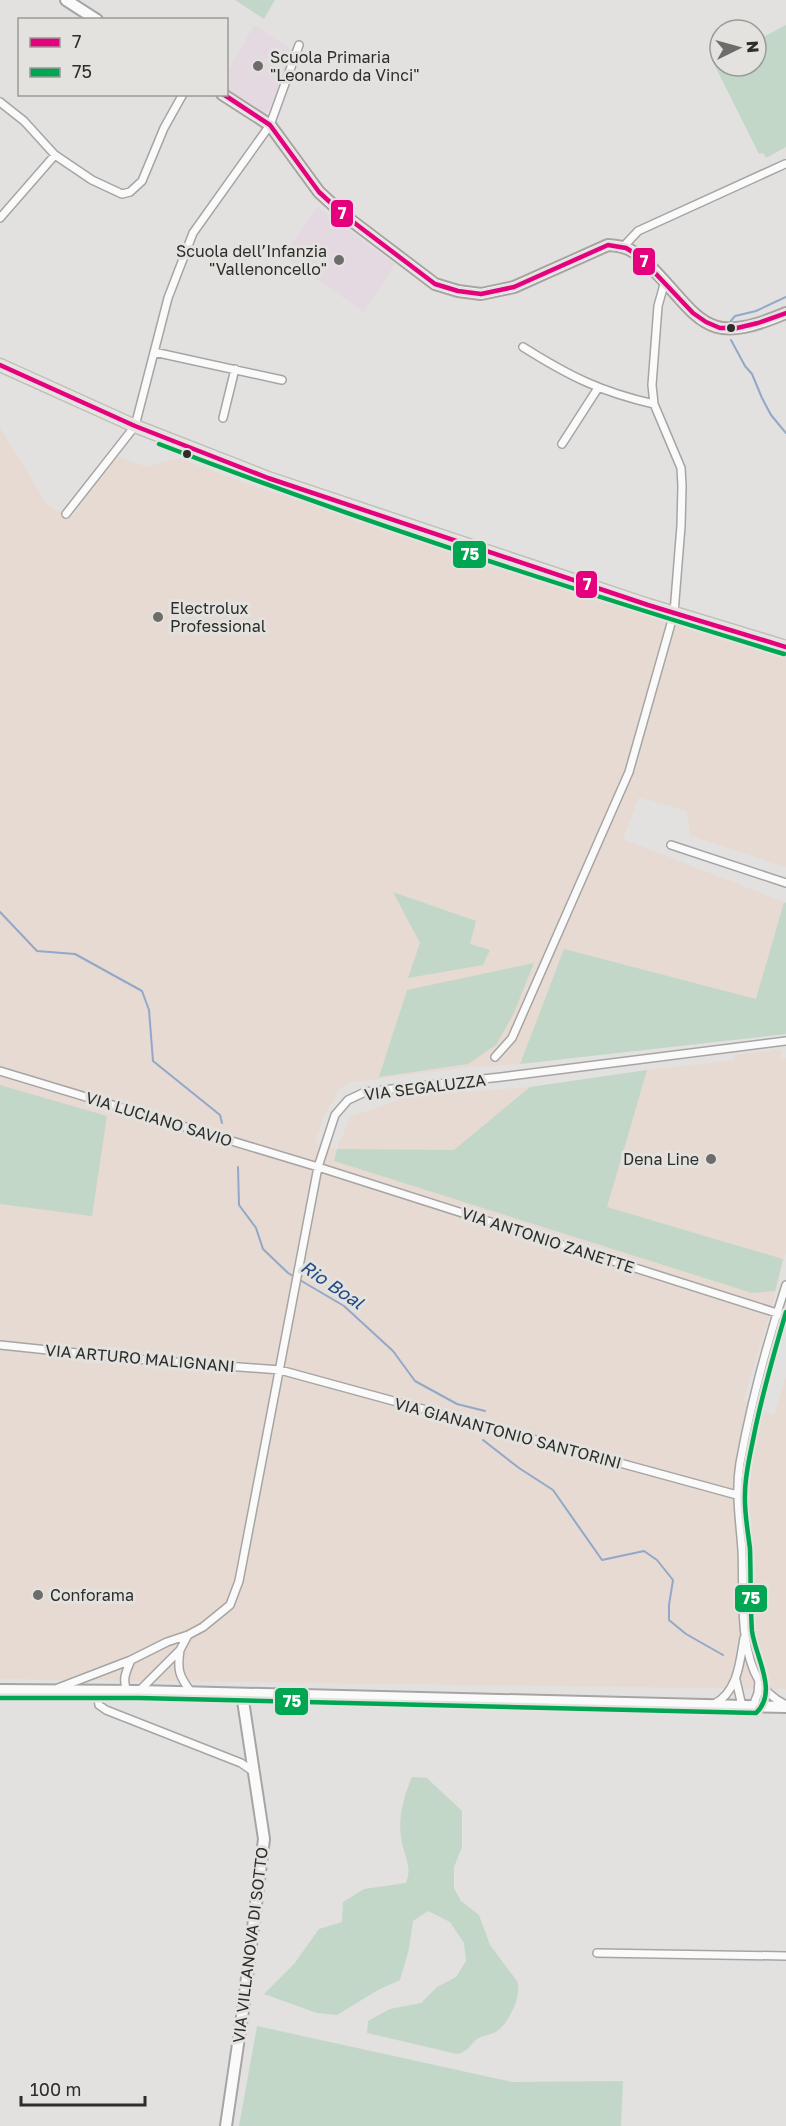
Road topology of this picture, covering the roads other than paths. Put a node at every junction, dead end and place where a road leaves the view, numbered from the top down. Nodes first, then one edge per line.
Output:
1 (66, 0) edge
2 (94, 18) edge
3 (299, 45) dead end
4 (182, 96) edge
5 (225, 96) edge
6 (0, 102) edge
7 (270, 125) junction
8 (56, 155) junction
9 (785, 164) edge
10 (0, 218) edge
11 (624, 246) junction
12 (665, 282) junction
13 (786, 313) edge
14 (523, 347) dead end
15 (154, 352) junction
16 (0, 365) edge
17 (235, 369) junction
18 (282, 380) dead end
19 (598, 388) junction
20 (654, 404) junction
21 (223, 418) dead end
22 (135, 426) junction
23 (562, 444) dead end
24 (66, 514) dead end
25 (674, 613) junction
26 (786, 647) edge
27 (671, 845) dead end
28 (786, 884) edge
29 (786, 1041) edge
30 (495, 1057) dead end
31 (0, 1071) edge
32 (318, 1167) junction
33 (786, 1285) edge
34 (777, 1313) junction
35 (786, 1316) edge
36 (0, 1345) edge
37 (280, 1370) junction
38 (737, 1495) junction
39 (745, 1632) junction
40 (188, 1635) junction
41 (180, 1650) junction
42 (131, 1660) junction
43 (736, 1680) junction
44 (759, 1681) junction
45 (0, 1690) edge
46 (48, 1690) junction
47 (98, 1691) junction
48 (133, 1691) junction
49 (191, 1692) junction
50 (242, 1694) junction
51 (711, 1706) junction
52 (748, 1706) junction
53 (786, 1706) edge
54 (255, 1772) junction
55 (597, 1953) dead end
56 (786, 1956) edge
57 (225, 2126) edge

1 - 2 street
3 - 7 street
4 - 8 street
5 - 7 street
6 - 8 street
7 - 11 street
7 - 15 street
8 - 10 street
9 - 11 street
11 - 12 street
12 - 13 street
12 - 20 street
14 - 19 street
15 - 17 street
15 - 22 street
16 - 22 main road
17 - 18 street
17 - 21 street
19 - 20 street
19 - 23 street
20 - 25 street
22 - 24 street
22 - 25 main road
25 - 26 main road
25 - 30 street
27 - 28 street
29 - 32 street, VIA SEGALUZZA
31 - 32 street, VIA LUCIANO SAVIO
32 - 34 street, VIA ANTONIO ZANETTE
32 - 37 street, VIA SEGALUZZA
33 - 34 street
34 - 35 street, VIA ANTONIO ZANETTE
34 - 38 street
36 - 37 street, VIA ARTURO MALIGNANI
37 - 38 street, VIA GIANANTONIO SANTORINI
37 - 40 street, VIA SEGALUZZA
38 - 39 street
39 - 43 street
39 - 44 street
40 - 41 street, VIA SEGALUZZA
40 - 42 street, VIA SEGALUZZA
41 - 48 street, VIA SEGALUZZA
41 - 49 street
42 - 46 street, VIA SEGALUZZA
42 - 48 street
43 - 51 street
43 - 52 street
44 - 52 street
44 - 53 street
45 - 46 street
46 - 47 street
47 - 48 street
47 - 54 street
48 - 49 street
49 - 50 street
50 - 51 street
50 - 54 street, VIA VILLANOVA DI SOTTO
51 - 52 street
52 - 53 street
54 - 57 street, VIA VILLANOVA DI SOTTO
55 - 56 street

